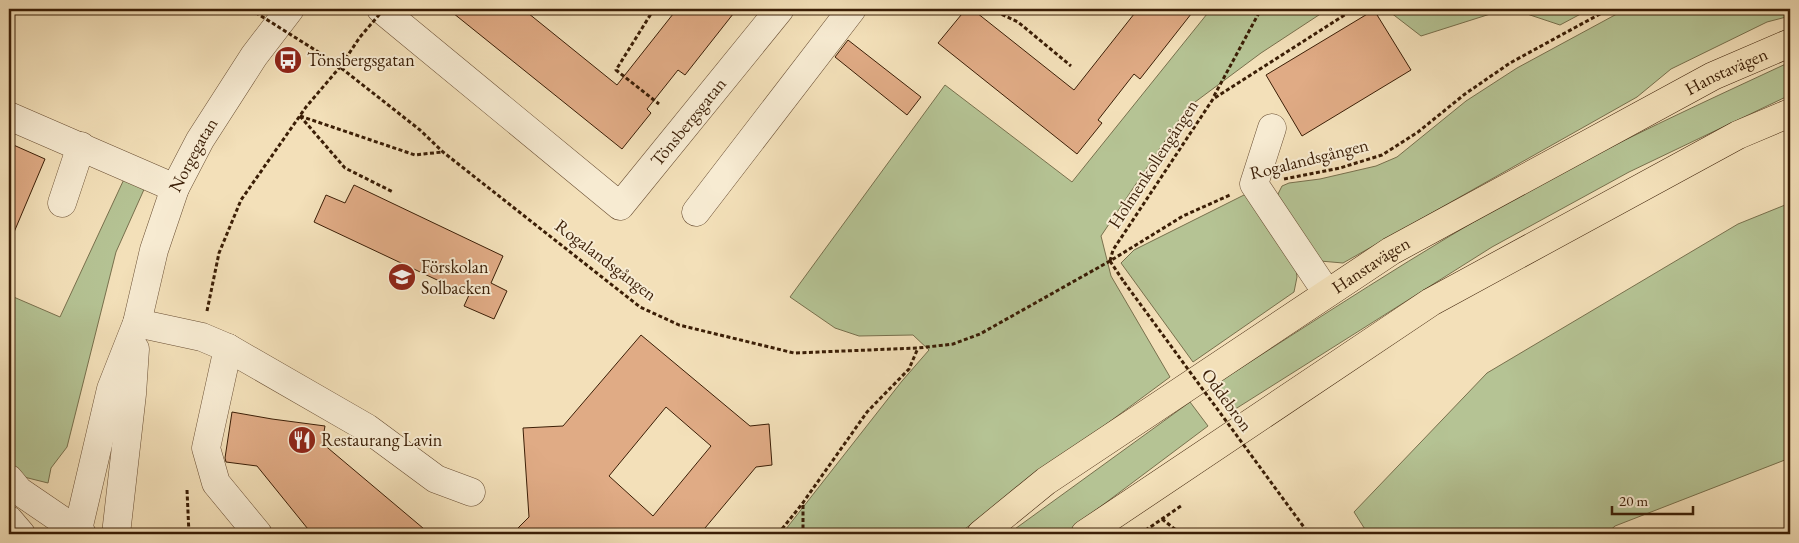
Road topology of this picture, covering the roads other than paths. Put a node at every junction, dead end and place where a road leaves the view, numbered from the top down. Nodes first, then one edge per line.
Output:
1 (290, 9) edge
2 (383, 9) edge
3 (780, 9) edge
4 (852, 9) edge
5 (1790, 43) edge
6 (1790, 113) edge
7 (9, 116) edge
8 (1272, 128) dead end
9 (81, 146) junction
10 (176, 188) junction
11 (62, 203) dead end
12 (696, 212) dead end
13 (1327, 293) junction
14 (137, 322) junction
15 (228, 348) junction
16 (9, 479) edge
17 (471, 492) dead end
18 (9, 520) edge
19 (79, 533) edge
20 (21, 534) edge
21 (116, 534) edge
22 (258, 534) edge
23 (981, 534) edge
24 (1085, 534) edge

1 - 10 street, Norgegatan
2 - 3 street, Tönsbergsgatan
4 - 12 street
5 - 13 main road, Hanstavägen
6 - 24 main road
7 - 9 street
8 - 13 street
9 - 10 street
9 - 11 street
10 - 14 street, Norgegatan
13 - 23 main road, Hanstavägen
14 - 15 street
14 - 19 street, Norgegatan
14 - 21 street, Norgegatan
15 - 17 street
15 - 22 street
16 - 19 street
18 - 20 street

